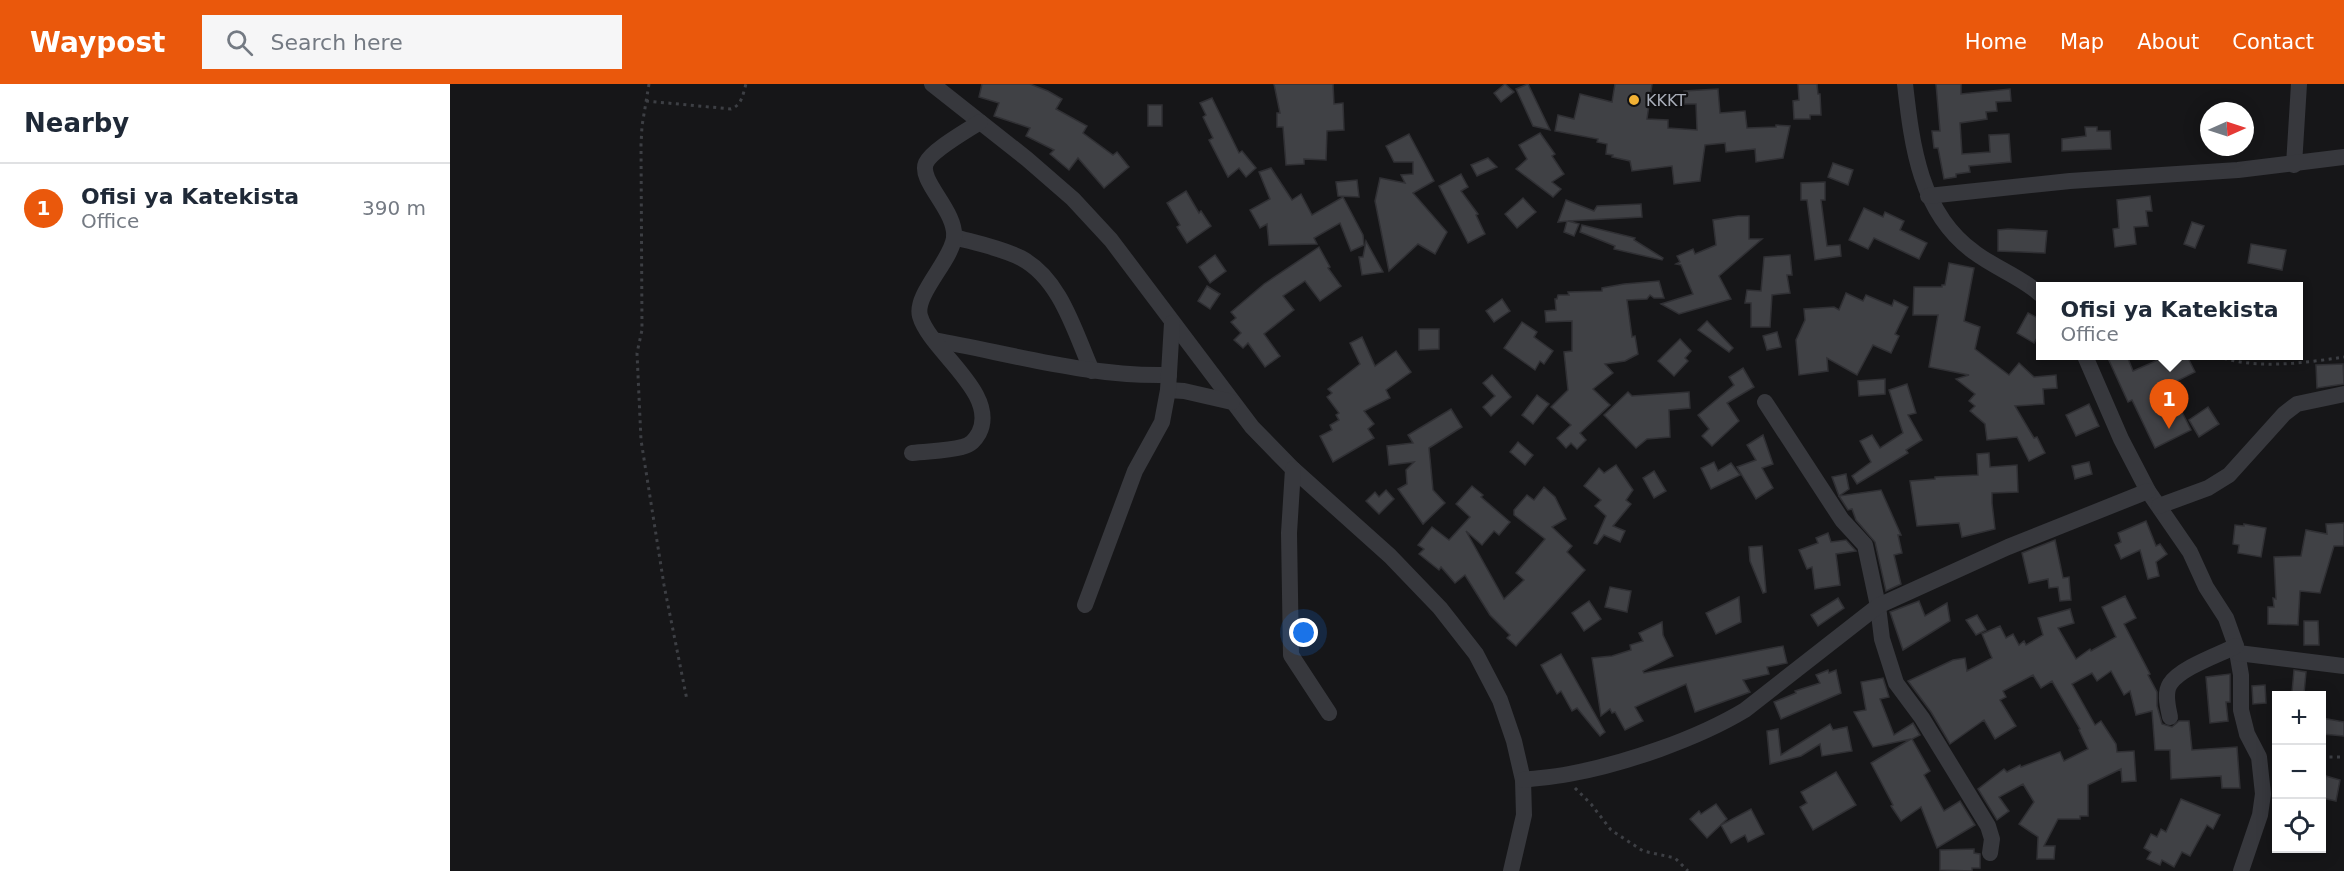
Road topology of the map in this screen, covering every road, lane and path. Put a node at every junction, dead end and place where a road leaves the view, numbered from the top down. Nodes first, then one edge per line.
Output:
1 (649, 84) edge
2 (746, 84) edge
3 (932, 84) edge
4 (1905, 84) edge
5 (2299, 84) edge
6 (646, 101) junction
7 (980, 122) junction
8 (2344, 157) edge
9 (2294, 165) junction
10 (1928, 196) junction
11 (954, 237) junction
12 (2036, 291) edge
13 (1172, 323) junction
14 (934, 340) junction
15 (2344, 357) edge
16 (2087, 360) edge
17 (2228, 360) edge
18 (2300, 360) edge
19 (2303, 360) edge
20 (1092, 371) junction
21 (1168, 383) junction
22 (2344, 394) edge
23 (1232, 402) junction
24 (1765, 402) dead end
25 (912, 453) dead end
26 (1293, 469) junction
27 (2148, 491) junction
28 (2159, 506) junction
29 (1085, 606) dead end
30 (1878, 606) junction
31 (2237, 650) junction
32 (2344, 666) edge
33 (687, 700) dead end
34 (1329, 713) dead end
35 (2170, 717) dead end
36 (2326, 757) edge
37 (2344, 757) edge
38 (1556, 776) junction
39 (1523, 780) junction
40 (1990, 854) dead end
41 (1511, 871) edge
42 (1688, 871) edge
43 (2241, 871) edge

1 - 6 path
2 - 6 path
3 - 7 street
4 - 10 street
5 - 9 street
6 - 33 path
7 - 11 street
7 - 13 street
8 - 9 street
9 - 10 street
10 - 12 street
11 - 14 street
11 - 20 street
13 - 21 street
13 - 23 street
14 - 20 street
14 - 25 street
15 - 19 path
16 - 27 street
17 - 18 path
20 - 21 street
21 - 23 street
21 - 29 street
22 - 28 street
23 - 26 street
24 - 30 street
26 - 34 street
26 - 39 street
27 - 28 street
27 - 30 street
28 - 31 street
30 - 38 street
30 - 40 street
31 - 32 street
31 - 35 street
31 - 43 street
36 - 37 path
38 - 39 street
38 - 42 path
39 - 41 street

